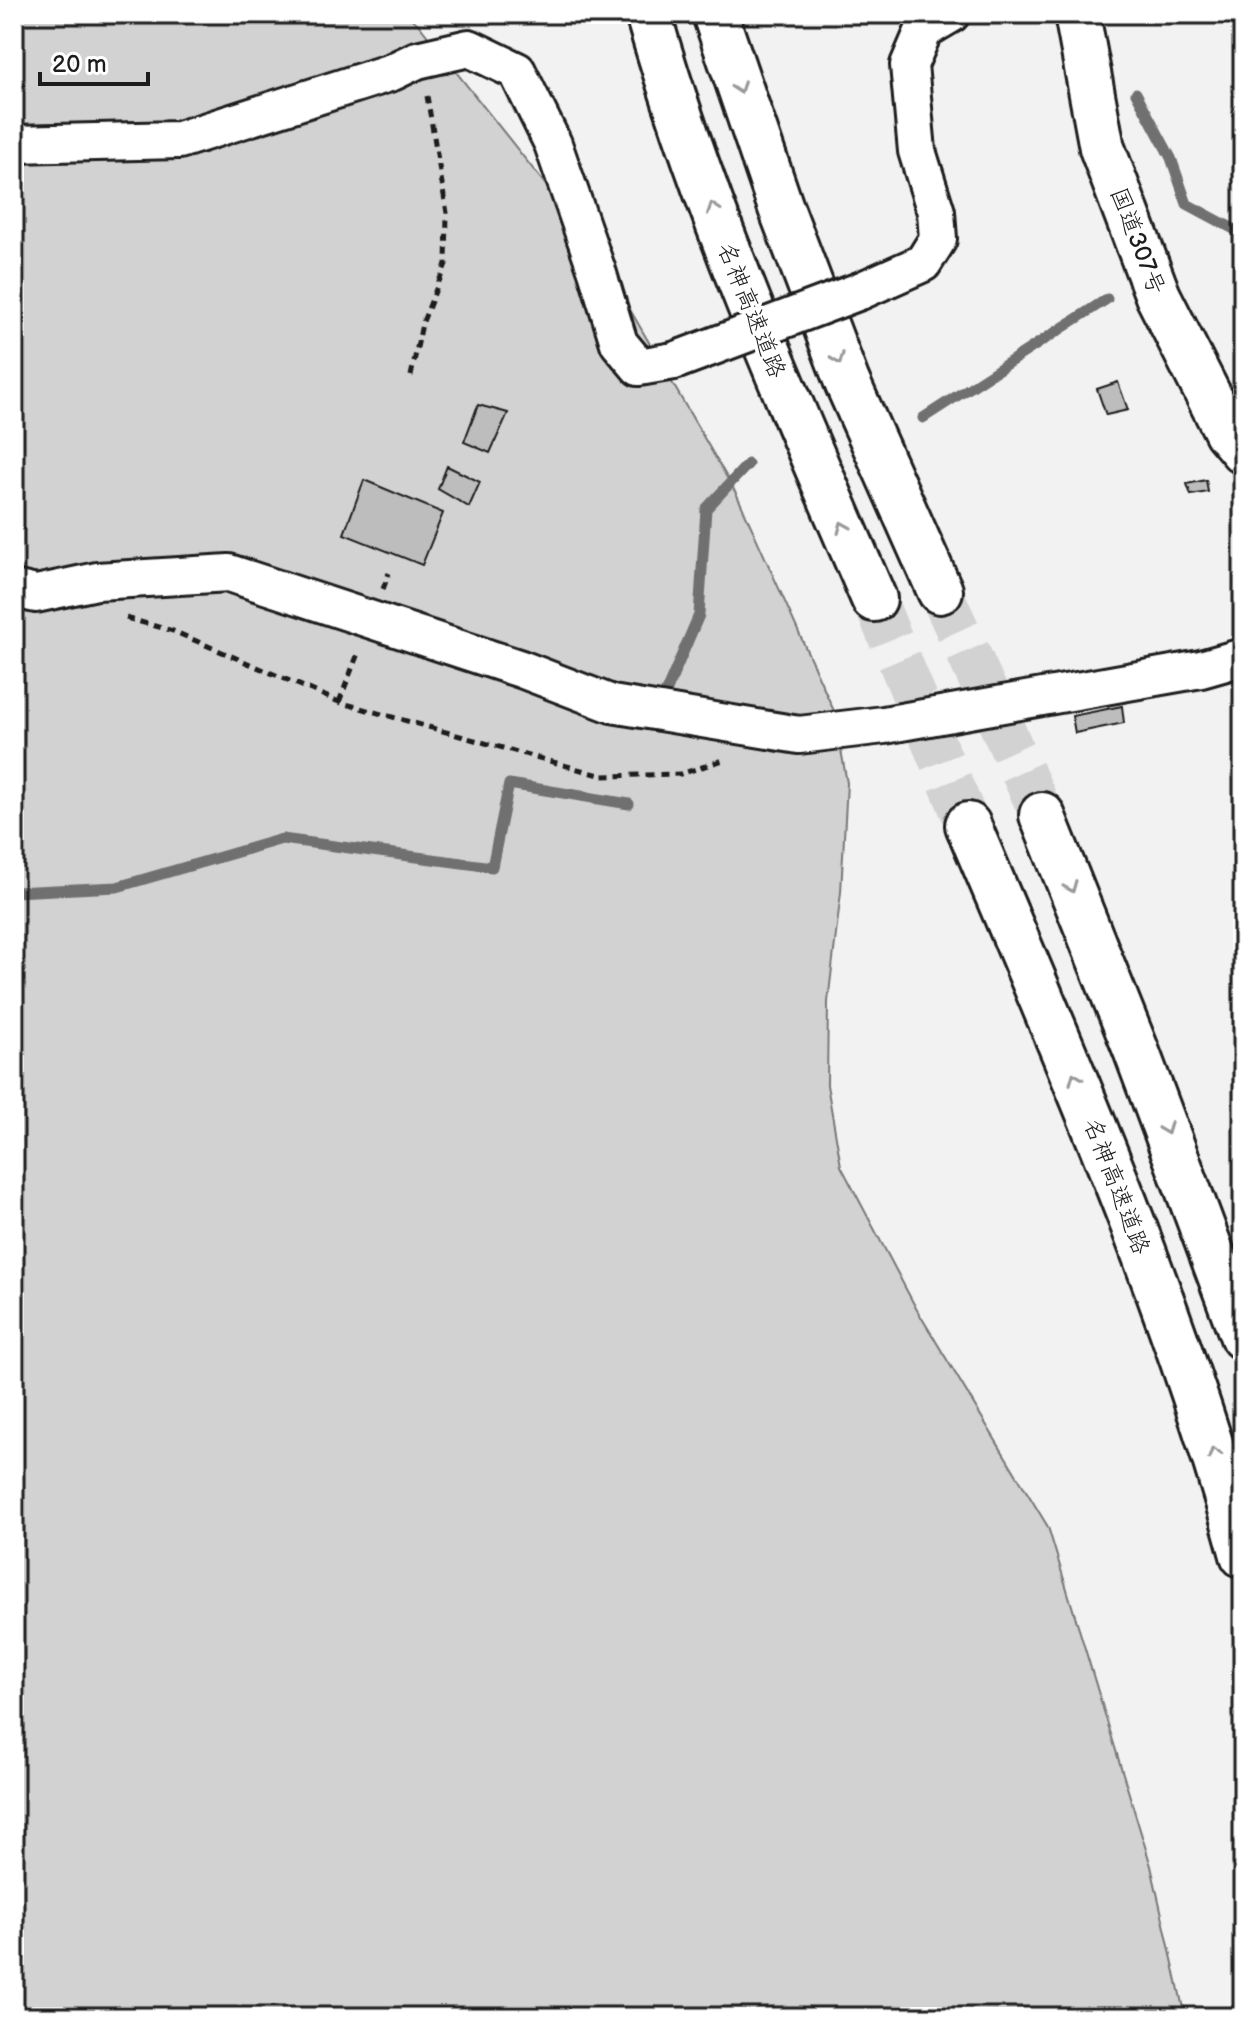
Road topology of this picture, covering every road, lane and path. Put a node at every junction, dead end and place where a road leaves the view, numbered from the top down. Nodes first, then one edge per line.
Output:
1 (648, 14) edge
2 (715, 14) edge
3 (951, 14) edge
4 (1077, 14) edge
5 (417, 60) junction
6 (14, 144) edge
7 (411, 376) dead end
8 (1243, 451) edge
9 (14, 589) edge
10 (940, 591) tunnel mouth
11 (874, 599) tunnel mouth
12 (112, 614) dead end
13 (1243, 657) edge
14 (725, 759) dead end
15 (1042, 815) tunnel mouth
16 (968, 825) tunnel mouth
17 (1243, 1337) edge
18 (1243, 1555) edge

11 -> 1 highway, 名神高速道路
2 -> 10 highway
3 - 5 street, bridge
4 - 8 highway, 国道307号
5 - 6 street
5 - 7 path
9 - 13 street
12 - 14 path
15 -> 17 highway
18 -> 16 highway, 名神高速道路

